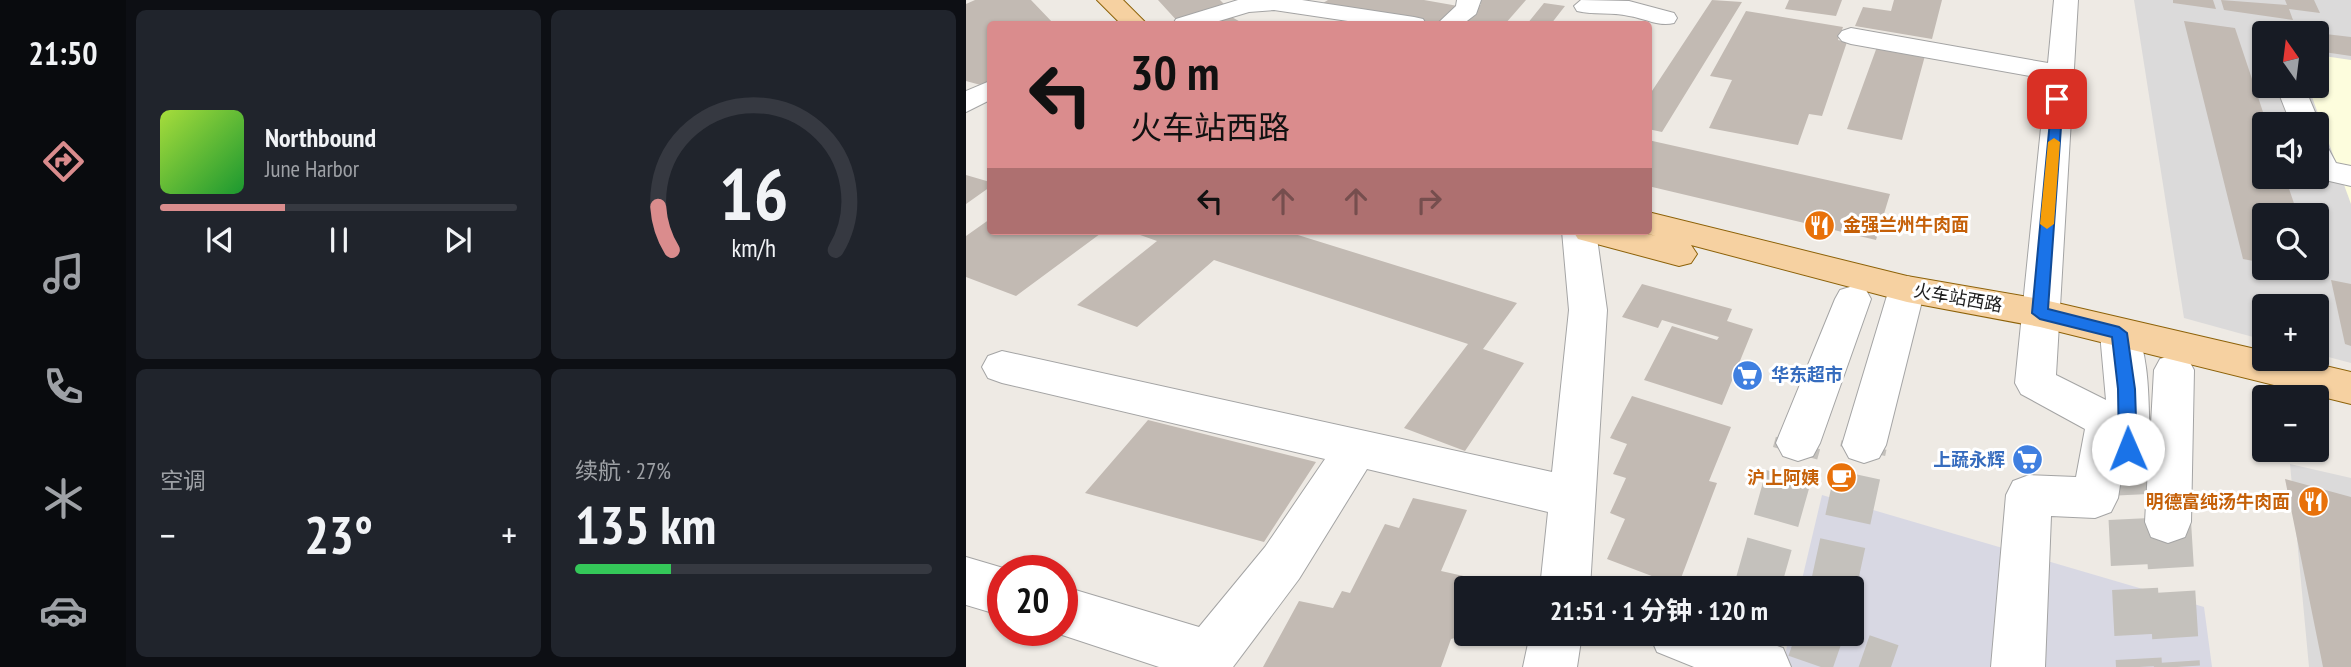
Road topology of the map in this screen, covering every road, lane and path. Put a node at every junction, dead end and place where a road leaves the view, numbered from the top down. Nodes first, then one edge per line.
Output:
1 (1469, 0) edge
2 (2066, 0) edge
3 (1588, 10) edge
4 (1100, 11) edge
5 (1666, 16) edge
6 (1127, 21) edge
7 (1195, 21) edge
8 (1394, 21) edge
9 (1453, 21) edge
10 (1851, 36) dead end
11 (2060, 73) junction
12 (987, 91) edge
13 (966, 103) edge
14 (2329, 171) edge
15 (2351, 176) edge
16 (1652, 224) edge
17 (1579, 235) edge
18 (1605, 235) edge
19 (1853, 299) junction
20 (1904, 300) junction
21 (2039, 325) junction
22 (2120, 344) junction
23 (1002, 366) dead end
24 (2174, 370) junction
25 (2351, 388) edge
26 (2252, 390) edge
27 (2329, 410) edge
28 (2351, 415) edge
29 (1798, 443) tunnel mouth
30 (1864, 445) tunnel mouth
31 (1357, 447) junction
32 (2128, 449) tunnel mouth
33 (1571, 497) junction
34 (2168, 522) tunnel mouth
35 (1566, 576) edge
36 (966, 581) edge
37 (987, 587) edge
38 (1078, 617) edge
39 (1554, 646) edge
40 (1707, 646) edge
41 (1203, 662) edge
42 (1550, 667) edge
43 (1764, 667) edge
44 (2018, 667) edge

1 - 9 street
2 - 11 street
3 - 5 street
4 - 6 main road
7 - 8 street
10 - 11 street
11 - 21 street
12 - 13 street
14 - 15 street
16 - 20 main road, 火车站西路
17 - 33 street
18 - 19 main road, 火车站西路
19 - 20 main road, 火车站西路
19 - 29 street
20 - 21 main road, 火车站西路
20 - 30 street
21 - 22 main road, 火车站西路
21 - 44 street
22 - 24 main road, 火车站西路
22 - 25 main road, 火车站西路
22 - 32 street
23 - 31 street
24 - 26 main road, 火车站西路
24 - 34 street
27 - 28 main road
31 - 33 street
31 - 41 street
33 - 35 street
36 - 37 street
38 - 41 street
39 - 42 street
40 - 43 street

